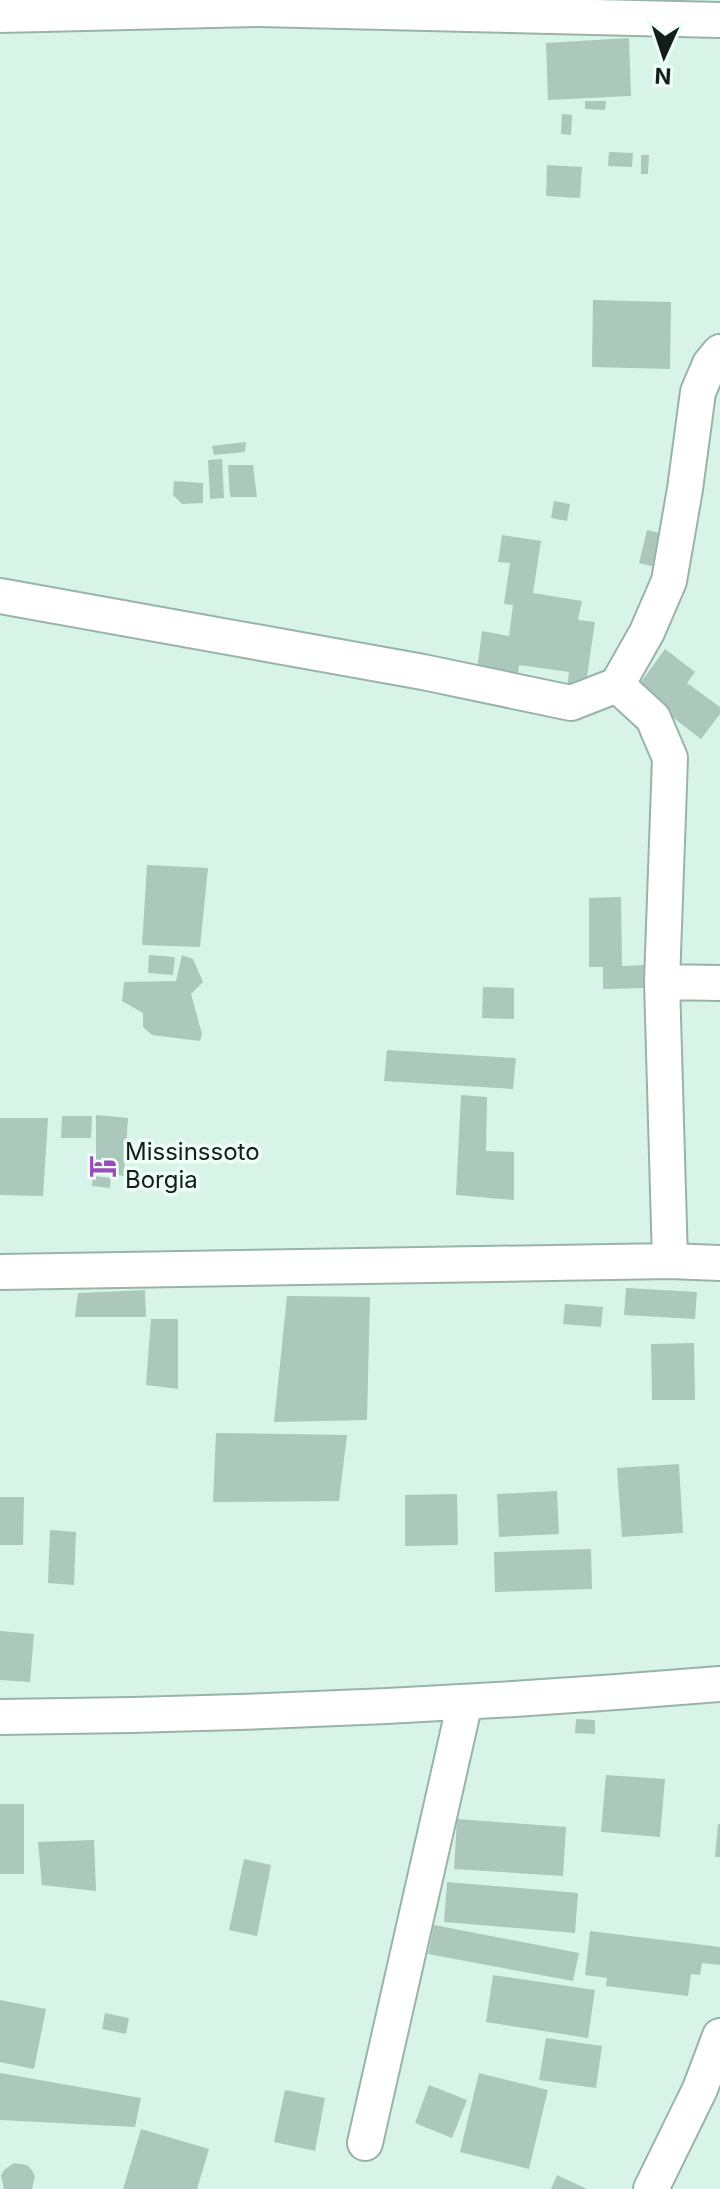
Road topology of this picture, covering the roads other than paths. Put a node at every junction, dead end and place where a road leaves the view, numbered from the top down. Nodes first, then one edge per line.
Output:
1 (259, 4) edge
2 (711, 14) edge
3 (0, 15) edge
4 (720, 352) edge
5 (0, 596) edge
6 (617, 685) junction
7 (662, 982) junction
8 (720, 983) edge
9 (670, 1261) junction
10 (720, 1263) edge
11 (0, 1272) edge
12 (720, 1684) edge
13 (465, 1702) junction
14 (0, 1717) edge
15 (720, 2036) edge
16 (710, 2092) edge
17 (365, 2143) dead end
18 (651, 2189) edge

1 - 2 street
1 - 3 street
4 - 6 street
5 - 6 street
6 - 7 street
7 - 8 street
7 - 9 street
9 - 10 street
9 - 11 street
12 - 13 street
13 - 14 street
13 - 17 street
15 - 16 street
16 - 18 street

